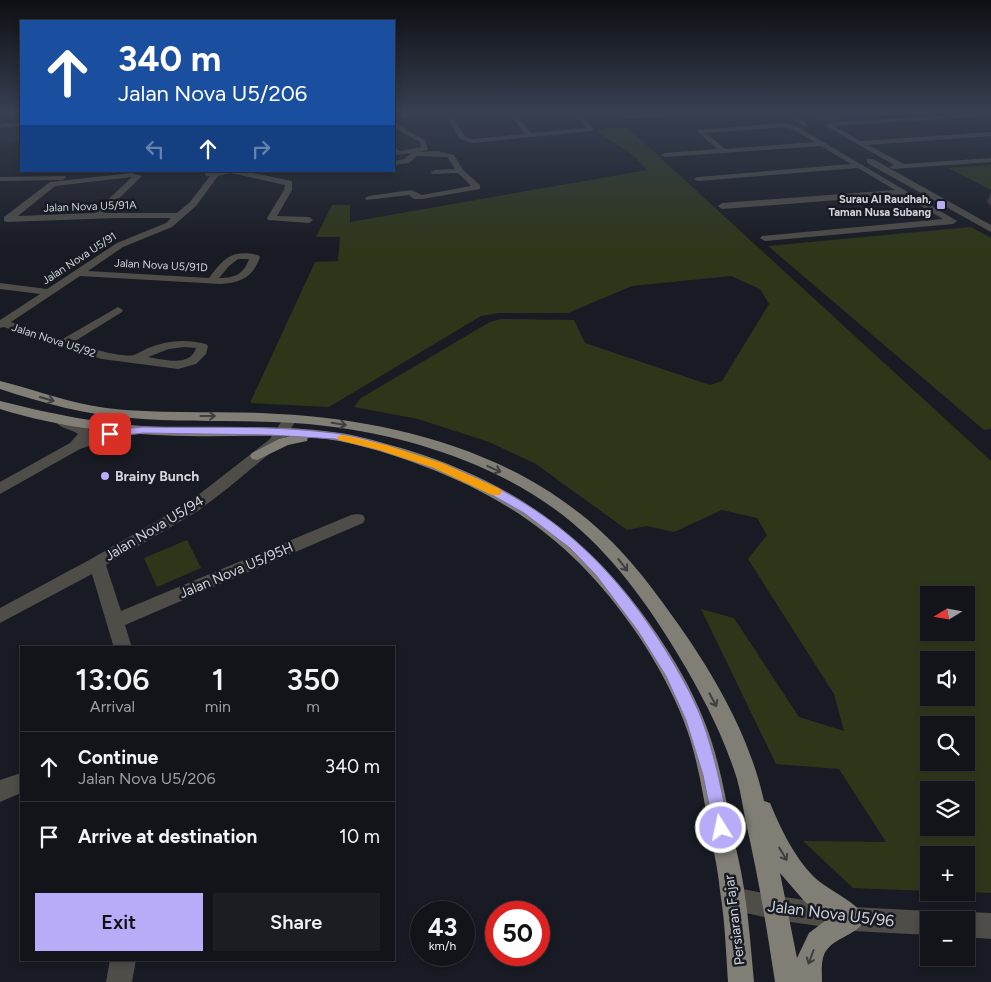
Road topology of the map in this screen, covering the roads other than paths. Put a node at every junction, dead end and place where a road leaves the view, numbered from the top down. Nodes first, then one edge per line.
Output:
1 (410, 158) edge
2 (452, 158) edge
3 (846, 158) edge
4 (866, 158) dead end
5 (887, 158) edge
6 (991, 160) edge
7 (430, 162) dead end
8 (395, 163) edge
9 (859, 166) junction
10 (902, 166) junction
11 (882, 168) junction
12 (460, 170) junction
13 (104, 172) edge
14 (235, 172) edge
15 (435, 172) junction
16 (212, 173) edge
17 (71, 174) edge
18 (0, 179) edge
19 (698, 179) dead end
20 (441, 183) dead end
21 (382, 187) dead end
22 (903, 192) junction
23 (405, 193) junction
24 (380, 197) junction
25 (368, 198) dead end
26 (391, 204) dead end
27 (722, 206) dead end
28 (96, 216) junction
29 (180, 216) junction
30 (4, 219) edge
31 (974, 219) junction
32 (309, 220) dead end
33 (952, 221) junction
34 (991, 229) edge
35 (765, 238) dead end
36 (78, 273) junction
37 (212, 281) dead end
38 (0, 286) edge
39 (49, 292) junction
40 (118, 310) dead end
41 (2, 324) edge
42 (63, 344) junction
43 (135, 359) junction
44 (0, 385) edge
45 (0, 406) edge
46 (63, 422) junction
47 (286, 426) junction
48 (143, 430) junction
49 (257, 432) junction
50 (327, 436) junction
51 (75, 446) junction
52 (257, 456) junction
53 (0, 489) edge
54 (357, 519) dead end
55 (96, 563) junction
56 (0, 616) edge
57 (116, 621) junction
58 (122, 646) edge
59 (747, 778) junction
60 (20, 783) edge
61 (0, 791) edge
62 (734, 899) junction
63 (777, 908) junction
64 (853, 919) junction
65 (920, 923) edge
66 (975, 925) edge
67 (991, 926) edge
68 (123, 961) edge
69 (119, 982) edge
70 (741, 982) edge
71 (788, 982) edge
72 (809, 982) edge

1 - 8 street
2 - 12 street
3 - 9 street
4 - 11 street
5 - 10 street
6 - 10 street
7 - 15 street
9 - 19 street
9 - 22 street
10 - 11 street
11 - 31 street
12 - 15 street
12 - 23 street
13 - 17 street
14 - 32 street
15 - 20 street
16 - 29 street, Jalan Nova U5/91
17 - 18 street
21 - 23 street
22 - 27 street
22 - 33 street
23 - 24 street
24 - 25 street
24 - 26 street
28 - 29 street, Jalan Nova U5/91A
28 - 30 street, Jalan Nova U5/91A
28 - 30 street
29 - 36 street, Jalan Nova U5/91
31 - 33 street
31 - 34 street
33 - 35 street
36 - 37 street, Jalan Nova U5/91D
36 - 39 street, Jalan Nova U5/91
38 - 39 street
39 - 41 street, Jalan Nova U5/91
40 - 42 street
41 - 42 street, Jalan Nova U5/92
42 - 43 street, Jalan Nova U5/92
43 - 43 street, Jalan Nova U5/92
44 -> 47 main road
45 - 46 main road, Persiaran Fajar
46 - 48 main road, Persiaran Fajar
46 - 51 street
47 - 49 main road, Persiaran Fajar
47 - 50 main road, Persiaran Fajar
47 - 52 street, Jalan Nova U5/94
47 -> 59 main road
48 - 49 main road, Persiaran Fajar
48 - 51 street
49 - 52 main road
50 - 52 main road
50 - 62 main road, Persiaran Fajar
51 - 53 street
52 - 55 street, Jalan Nova U5/94
54 - 57 street, Jalan Nova U5/95H
55 - 56 street, Jalan Nova U5/94
55 - 57 street
57 - 58 street
59 - 63 main road
59 -> 64 main road
60 - 61 street
62 - 63 street, Jalan Nova U5/96
62 - 70 main road, Persiaran Fajar
63 - 64 street, Jalan Nova U5/96
63 - 71 main road
64 - 65 street, Jalan Nova U5/96
64 -> 72 main road
66 - 67 street
68 - 69 street

